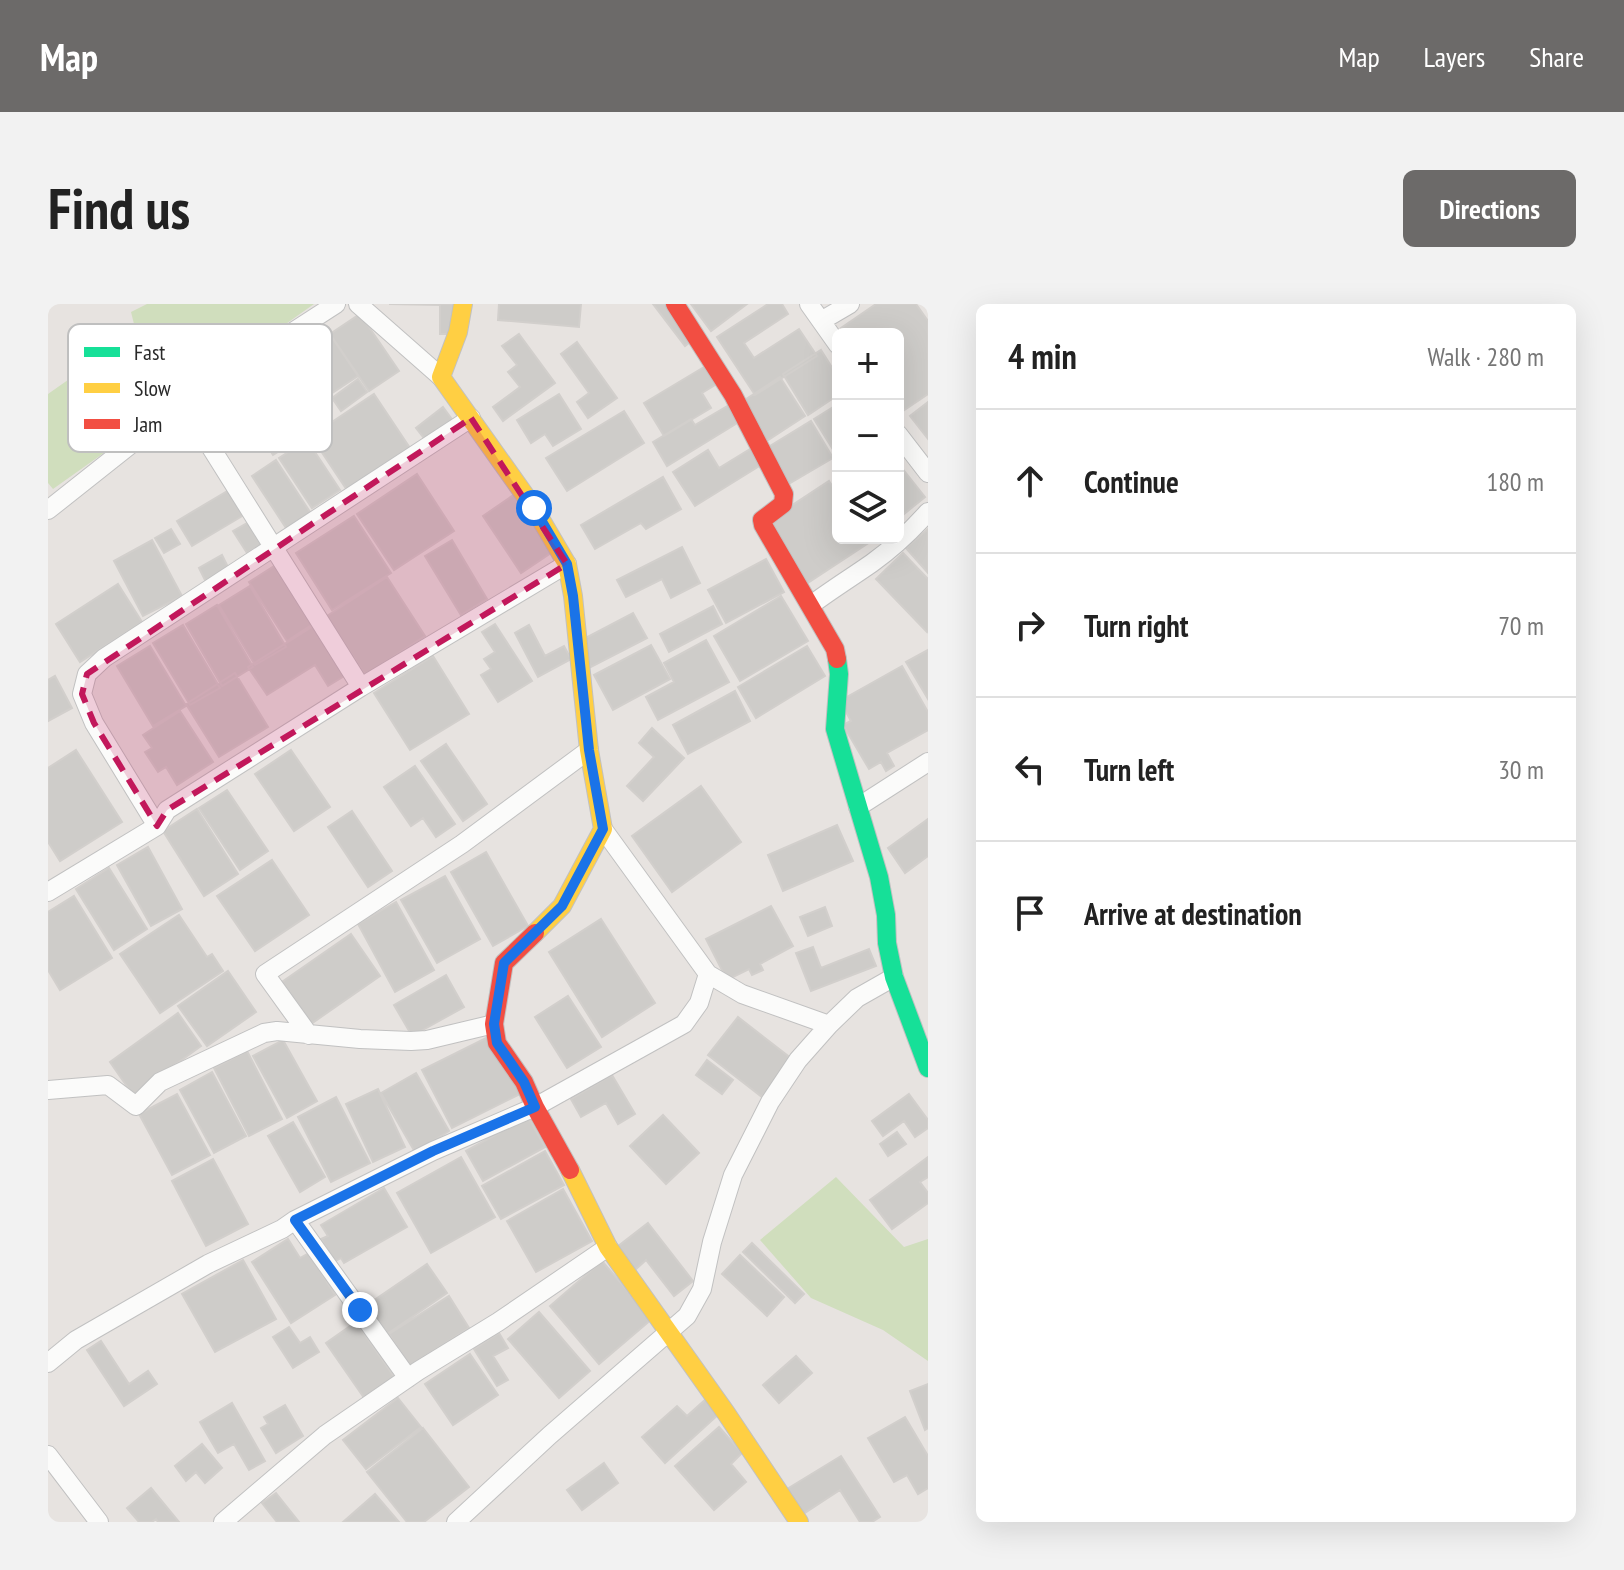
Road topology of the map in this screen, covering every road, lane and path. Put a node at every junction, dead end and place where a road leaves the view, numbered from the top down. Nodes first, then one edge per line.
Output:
1 (336, 304) edge
2 (358, 304) edge
3 (463, 304) edge
4 (675, 304) edge
5 (809, 304) edge
6 (850, 304) edge
7 (821, 321) junction
8 (305, 324) edge
9 (832, 337) edge
10 (441, 377) junction
11 (471, 418) junction
12 (904, 442) edge
13 (121, 452) edge
14 (214, 452) edge
15 (928, 473) edge
16 (48, 510) edge
17 (928, 512) edge
18 (274, 548) junction
19 (567, 564) junction
20 (811, 605) junction
21 (361, 687) junction
22 (589, 750) junction
23 (928, 762) edge
24 (858, 807) junction
25 (157, 826) junction
26 (603, 829) junction
27 (48, 892) edge
28 (708, 974) junction
29 (894, 977) junction
30 (494, 1024) junction
31 (829, 1025) junction
32 (309, 1035) junction
33 (928, 1068) edge
34 (48, 1090) edge
35 (535, 1107) junction
36 (295, 1220) junction
37 (608, 1247) junction
38 (669, 1332) junction
39 (48, 1363) edge
40 (408, 1378) junction
41 (48, 1455) edge
42 (99, 1522) edge
43 (223, 1522) edge
44 (456, 1522) edge
45 (799, 1522) edge

1 - 8 street
2 - 10 street
3 - 10 street
4 - 20 street
5 - 7 street
6 - 7 street
7 - 9 street
10 - 11 street
11 - 18 street
11 - 19 street
12 - 15 street
13 - 16 street
14 - 18 street
17 - 20 street
18 - 21 street
18 - 25 street
19 - 21 street
19 - 22 street
20 - 24 street
21 - 25 street
22 - 26 street
22 - 32 street
23 - 24 street
24 - 29 street
25 - 27 street
26 - 28 street
26 - 30 street
28 - 31 street
28 - 35 street
29 - 31 street
29 - 33 street
30 - 32 street
30 - 35 street
31 - 38 street
32 - 34 street
35 - 36 street
35 - 37 street
36 - 39 street
36 - 40 street
37 - 38 street
37 - 40 street
38 - 44 street
38 - 45 street
40 - 43 street
41 - 42 street

